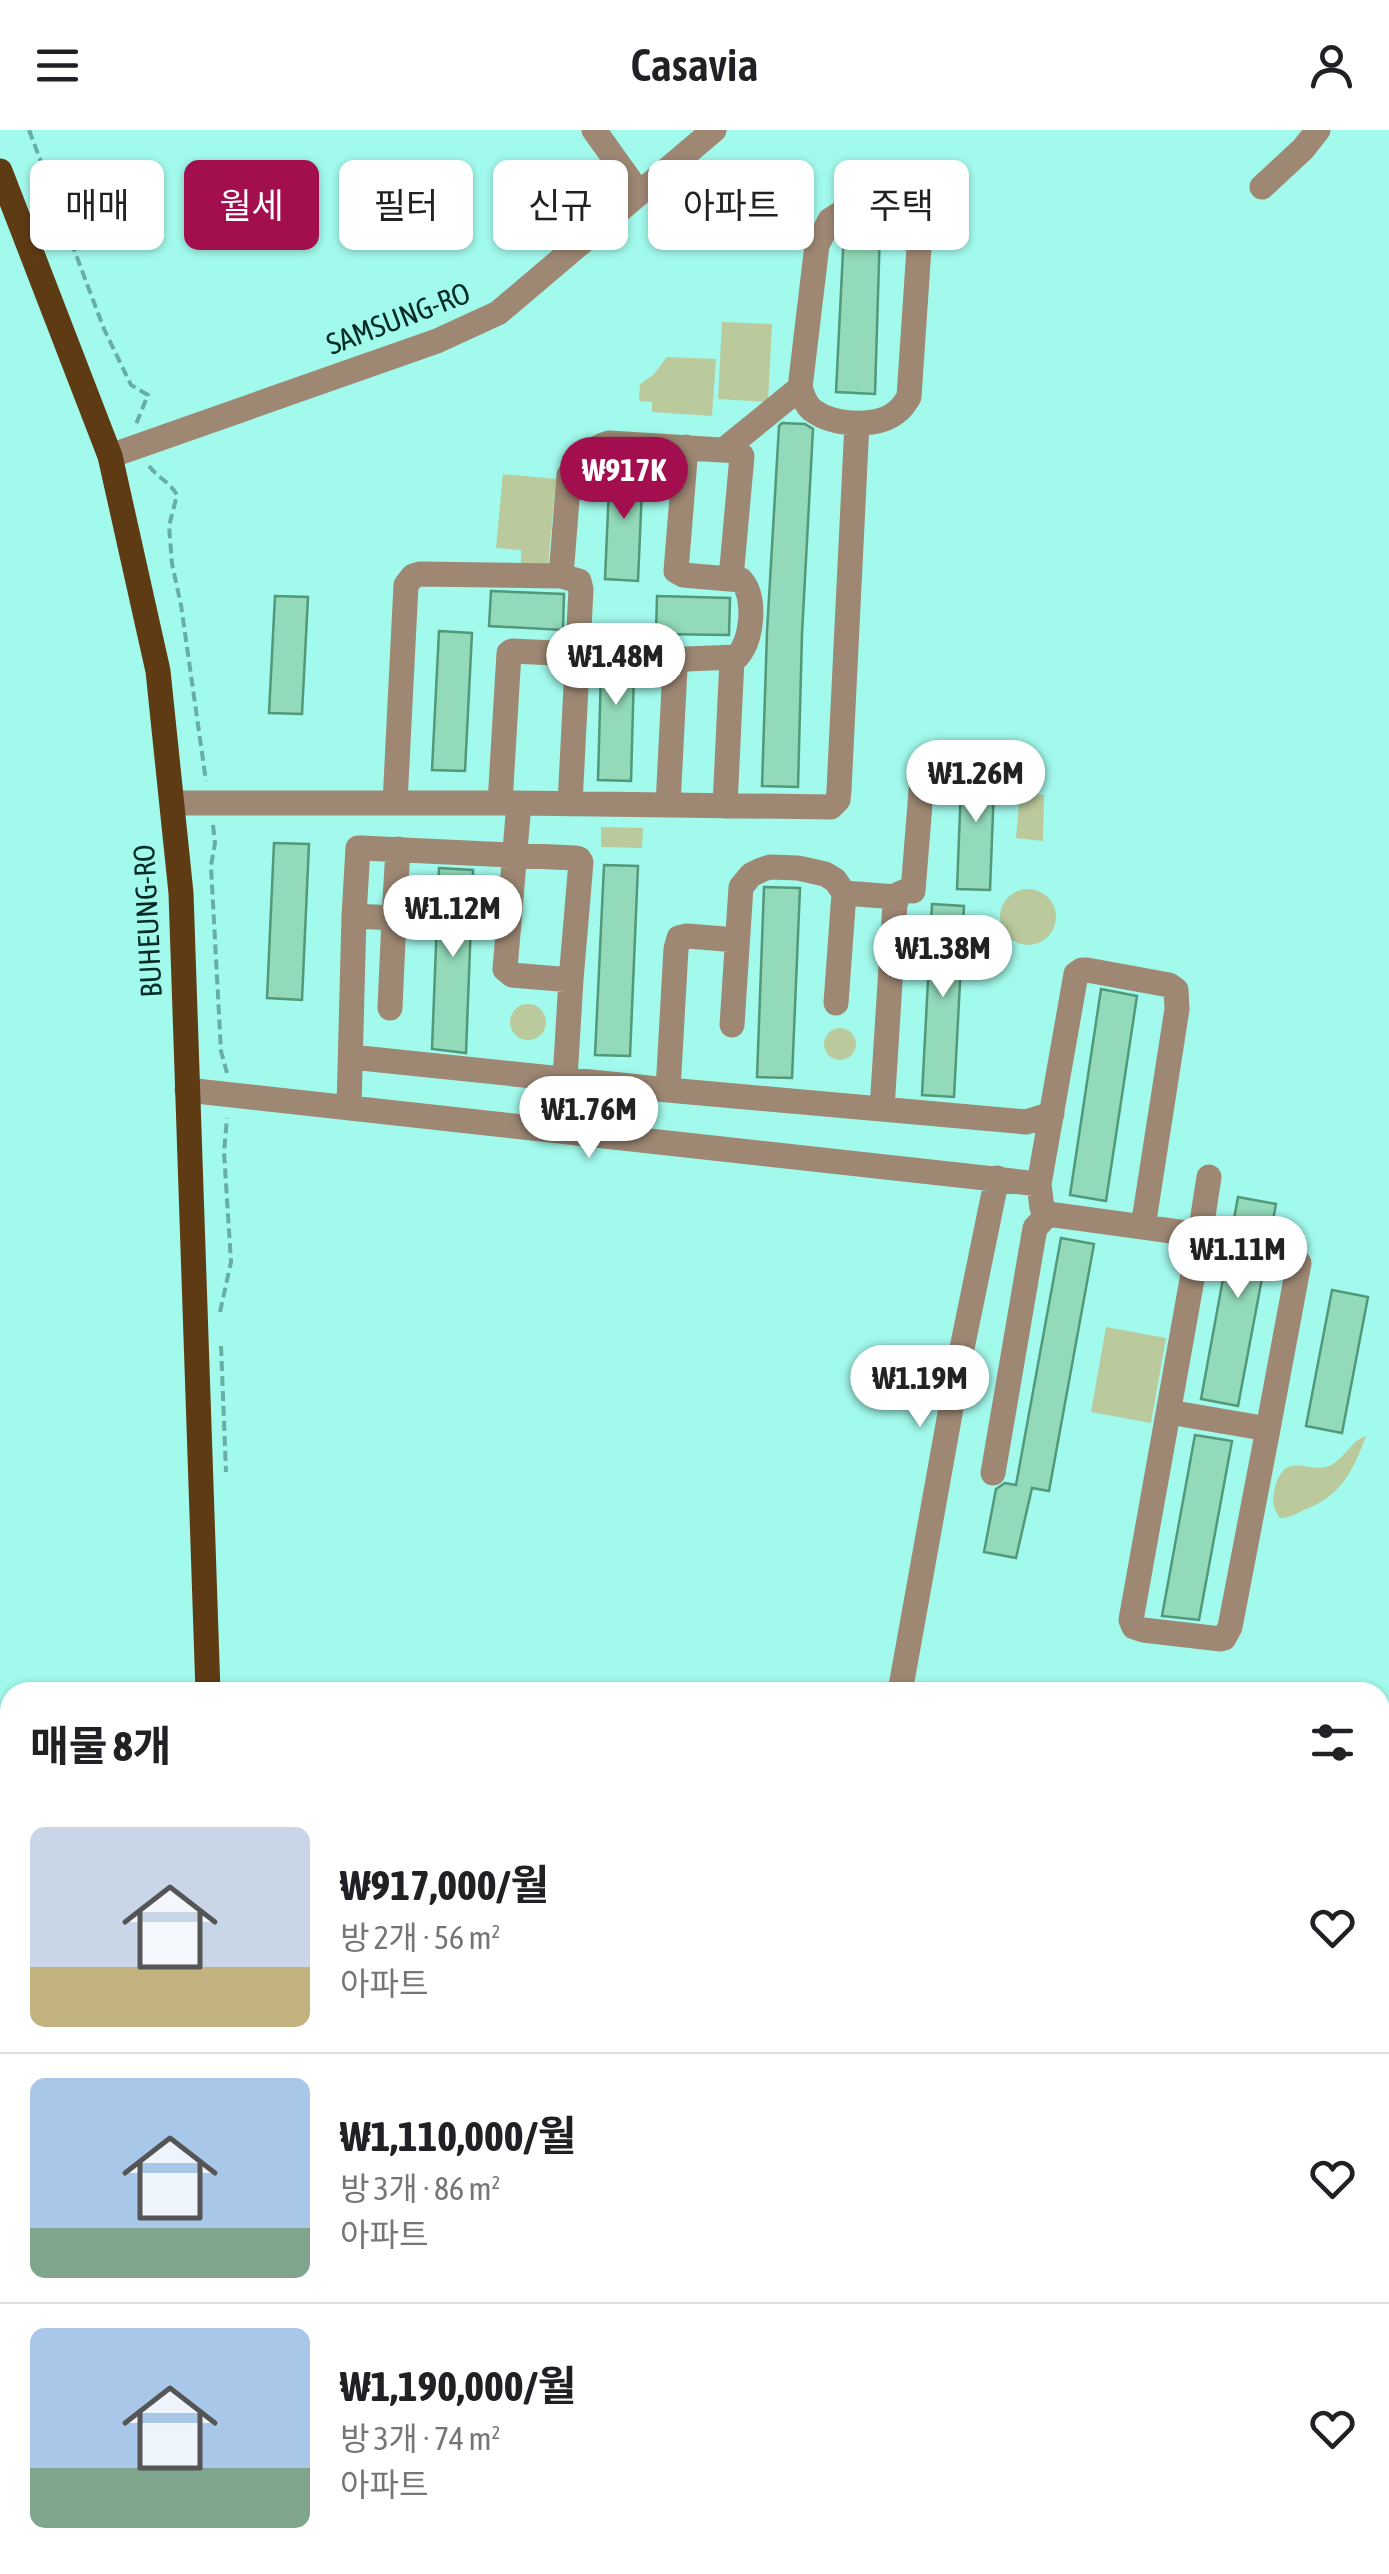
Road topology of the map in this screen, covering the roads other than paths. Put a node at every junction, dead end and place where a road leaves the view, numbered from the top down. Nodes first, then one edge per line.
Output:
1 (594, 130) edge
2 (714, 130) edge
3 (1318, 130) edge
4 (0, 171) edge
5 (1262, 187) dead end
6 (640, 193) junction
7 (800, 388) junction
8 (857, 422) junction
9 (686, 447) junction
10 (726, 449) junction
11 (110, 456) junction
12 (562, 576) junction
13 (731, 578) junction
14 (576, 654) junction
15 (732, 659) junction
16 (922, 779) dead end
17 (172, 803) junction
18 (395, 803) junction
19 (509, 803) junction
20 (570, 804) junction
21 (668, 805) junction
22 (725, 806) junction
23 (398, 850) junction
24 (515, 856) junction
25 (844, 894) junction
26 (896, 897) junction
27 (354, 916) junction
28 (394, 918) junction
29 (736, 940) junction
30 (571, 980) junction
31 (836, 1004) dead end
32 (390, 1008) dead end
33 (732, 1025) dead end
34 (350, 1057) junction
35 (565, 1079) junction
36 (187, 1090) junction
37 (668, 1090) junction
38 (349, 1108) junction
39 (882, 1109) junction
40 (1052, 1114) junction
41 (1210, 1177) dead end
42 (997, 1178) junction
43 (1039, 1184) junction
44 (1048, 1214) junction
45 (1144, 1227) junction
46 (1200, 1235) junction
47 (1299, 1263) dead end
48 (1169, 1412) junction
49 (1268, 1430) junction
50 (993, 1473) dead end
51 (208, 1682) edge
52 (902, 1682) edge

1 - 6 street
2 - 6 street, SAMSUNG-RO
3 - 5 street
4 - 11 main road, BUHEUNG-RO
6 - 11 street, SAMSUNG-RO
7 - 8 street
7 - 8 street
7 - 10 street
8 - 22 street
9 - 10 street
9 - 12 street
9 - 13 street
10 - 13 street
11 - 17 main road, BUHEUNG-RO
12 - 14 street
12 - 18 street
13 - 15 street
14 - 19 street
14 - 20 street
15 - 21 street
15 - 22 street
16 - 26 street
17 - 18 street
17 - 36 main road, BUHEUNG-RO
18 - 19 street
19 - 20 street
19 - 24 street
20 - 21 street
21 - 22 street
23 - 24 street
23 - 27 street
23 - 28 street
24 - 30 street
24 - 30 street
25 - 26 street
25 - 29 street
25 - 31 street
26 - 39 street
27 - 28 street
27 - 34 street
28 - 32 street
29 - 33 street
29 - 37 street
30 - 35 street
34 - 35 street
34 - 38 street
35 - 37 street
36 - 38 street
36 - 51 main road, BUHEUNG-RO
37 - 39 street
38 - 42 street
39 - 40 street
40 - 43 street
40 - 45 street
41 - 46 street
42 - 43 street
42 - 52 street
43 - 44 street
44 - 45 street
44 - 50 street
45 - 46 street
46 - 48 street
47 - 49 street
48 - 49 street
48 - 49 street

